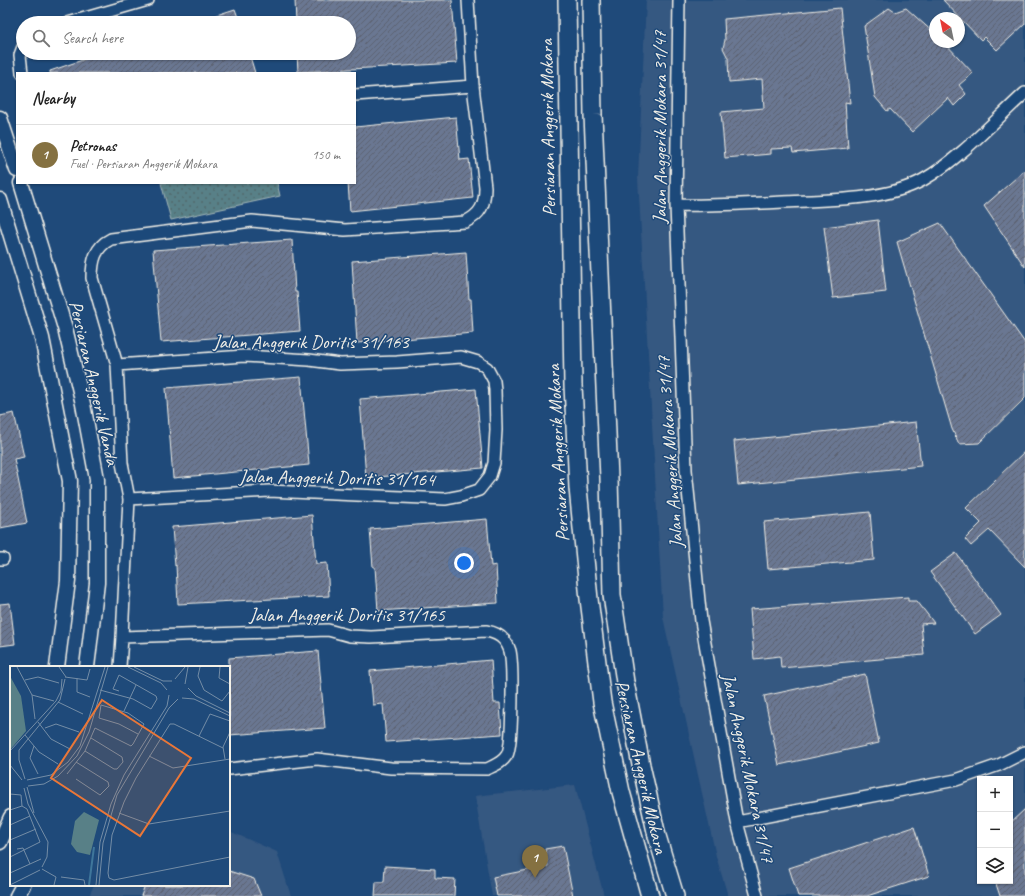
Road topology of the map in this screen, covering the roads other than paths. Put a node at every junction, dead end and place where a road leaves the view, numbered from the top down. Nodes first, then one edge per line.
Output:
1 (148, 0) edge
2 (468, 0) edge
3 (567, 0) edge
4 (591, 0) edge
5 (679, 0) edge
6 (92, 16) edge
7 (21, 60) edge
8 (22, 72) edge
9 (473, 86) junction
10 (1025, 93) edge
11 (356, 95) edge
12 (0, 118) edge
13 (16, 167) edge
14 (21, 184) edge
15 (0, 200) edge
16 (676, 206) junction
17 (117, 365) junction
18 (496, 430) joint
19 (129, 499) junction
20 (122, 637) junction
21 (57, 666) edge
22 (87, 666) edge
23 (120, 666) edge
24 (1025, 752) edge
25 (230, 769) edge
26 (10, 819) edge
27 (737, 822) junction
28 (0, 842) edge
29 (22, 886) edge
30 (17, 896) edge
31 (650, 896) edge
32 (675, 896) edge
33 (757, 896) edge

1 - 6 street
2 - 9 street
3 - 31 main road, Persiaran Anggerik Mokara
4 - 32 main road, Persiaran Anggerik Mokara
5 - 16 street, Jalan Anggerik Mokara 31/47
7 - 8 street
9 - 11 street
9 - 17 street
10 - 16 street
12 - 13 street
14 - 22 street, Persiaran Anggerik Vanda
15 - 21 street
16 - 27 street, Jalan Anggerik Mokara 31/47
17 - 18 street, Jalan Anggerik Doritis 31/163
17 - 19 street
18 - 19 street, Jalan Anggerik Doritis 31/164
19 - 20 street
20 - 23 street
20 - 25 street, Jalan Anggerik Doritis 31/165
24 - 27 street
26 - 28 street
27 - 33 street, Jalan Anggerik Mokara 31/47
29 - 30 street

